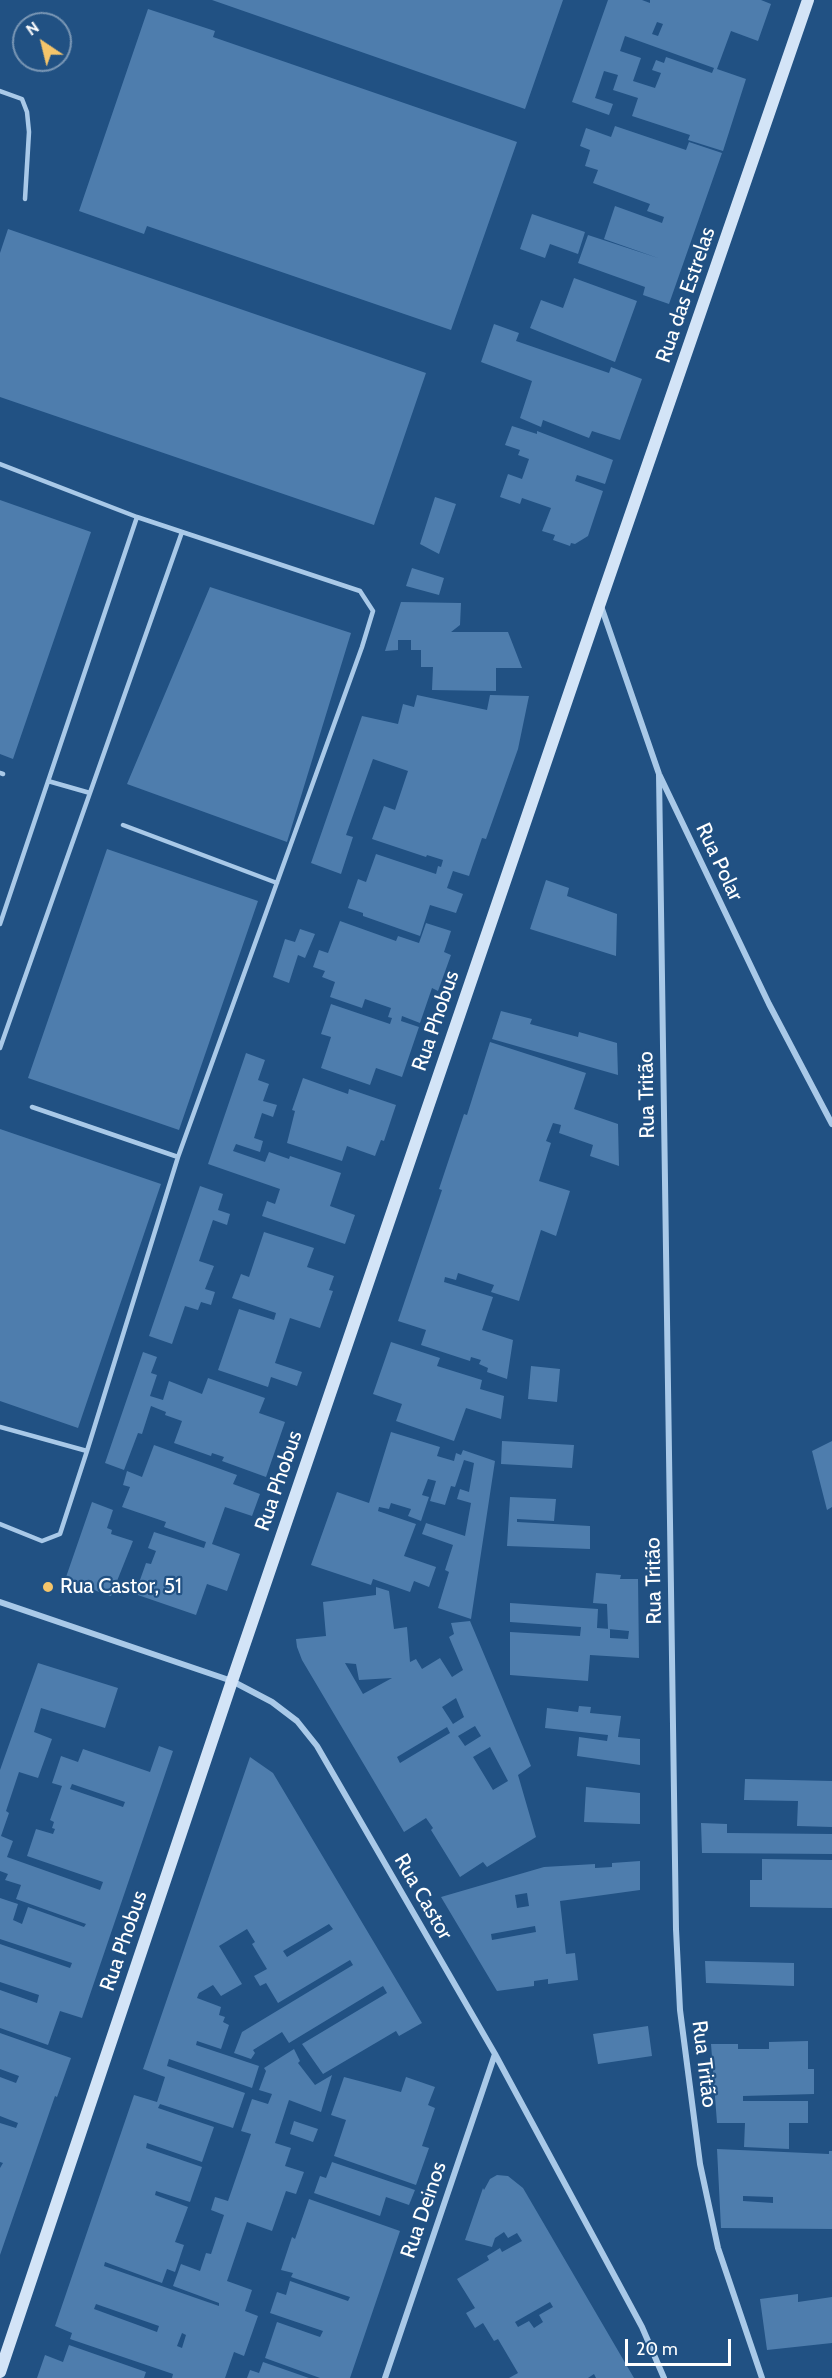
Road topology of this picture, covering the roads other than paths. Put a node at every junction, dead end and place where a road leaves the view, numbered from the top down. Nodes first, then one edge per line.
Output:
1 (808, 0) edge
2 (0, 91) edge
3 (25, 199) dead end
4 (0, 464) edge
5 (138, 517) junction
6 (182, 532) junction
7 (600, 603) junction
8 (659, 774) junction
9 (48, 781) junction
10 (90, 793) junction
11 (123, 825) dead end
12 (277, 883) junction
13 (0, 924) edge
14 (0, 1048) edge
15 (32, 1107) dead end
16 (832, 1124) edge
17 (178, 1157) junction
18 (0, 1427) edge
19 (87, 1451) junction
20 (0, 1524) edge
21 (0, 1602) edge
22 (232, 1681) junction
23 (495, 2054) junction
24 (0, 2372) edge
25 (385, 2378) edge
26 (664, 2378) edge
27 (762, 2378) edge

1 - 7 street, Rua das Estrelas
2 - 3 lane
4 - 5 lane
5 - 6 lane
5 - 9 lane
6 - 10 lane
6 - 12 lane
7 - 8 street, Rua Polar
7 - 22 street, Rua Phobus
8 - 16 street, Rua Polar
8 - 27 street, Rua Tritão
9 - 10 lane
9 - 13 lane
10 - 14 lane
11 - 12 lane
12 - 17 lane
15 - 17 lane
17 - 19 lane
18 - 19 lane
19 - 20 lane
21 - 22 street, Rua Castor
22 - 23 street, Rua Castor
22 - 24 street, Rua Phobus
23 - 25 street, Rua Deinos
23 - 26 street, Rua Castor

